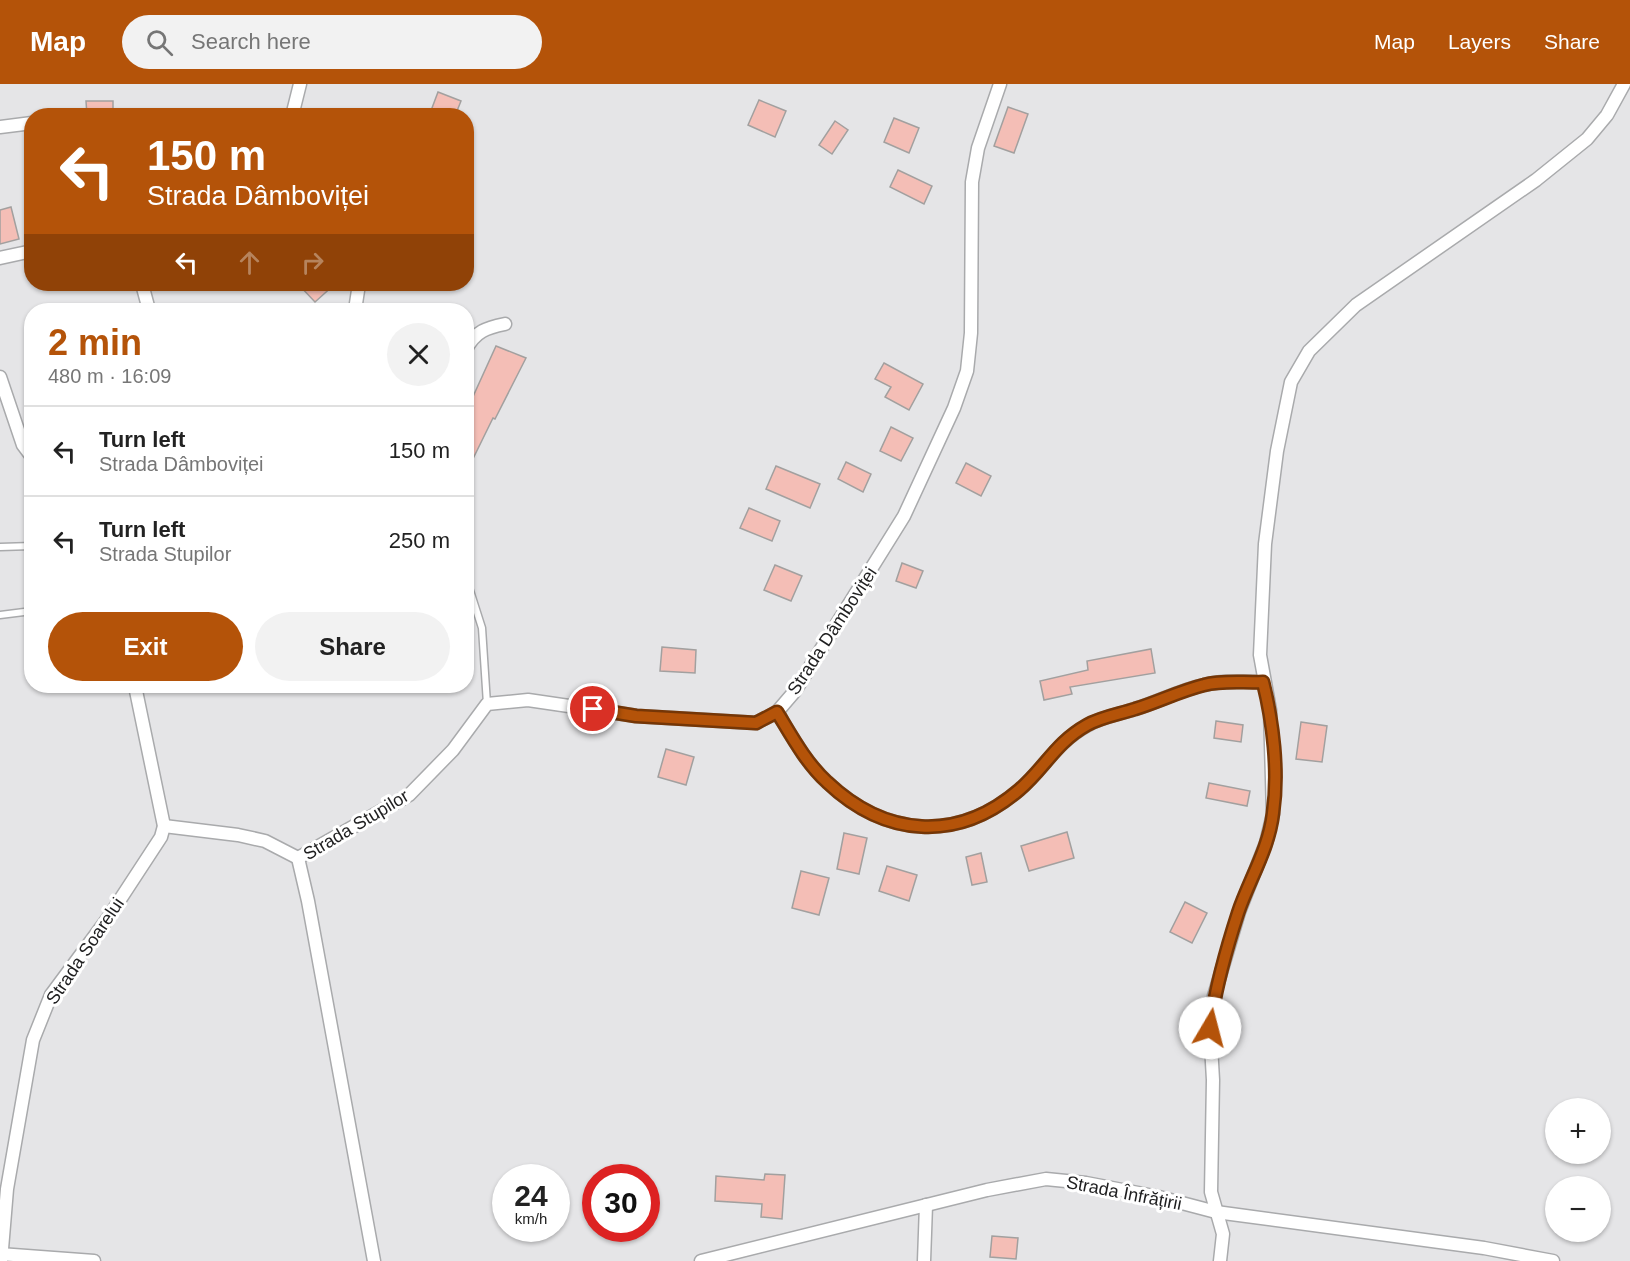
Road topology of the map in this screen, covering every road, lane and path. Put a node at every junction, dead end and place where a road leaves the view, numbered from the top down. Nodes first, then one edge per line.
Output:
1 (300, 84) edge
2 (1000, 84) edge
3 (1624, 84) edge
4 (294, 108) edge
5 (24, 124) edge
6 (0, 128) edge
7 (24, 253) edge
8 (0, 258) edge
9 (505, 324) dead end
10 (474, 335) edge
11 (0, 377) edge
12 (24, 447) edge
13 (24, 546) edge
14 (0, 547) edge
15 (474, 603) edge
16 (24, 612) edge
17 (0, 615) edge
18 (1263, 682) junction
19 (136, 693) edge
20 (487, 704) junction
21 (777, 712) junction
22 (164, 826) junction
23 (298, 858) junction
24 (926, 1205) junction
25 (1216, 1212) junction
26 (0, 1254) edge
27 (1, 1261) edge
28 (94, 1261) edge
29 (374, 1261) edge
30 (701, 1261) edge
31 (924, 1261) edge
32 (1220, 1261) edge
33 (1553, 1261) edge

1 - 4 street
2 - 21 street, Strada Dâmboviței
3 - 18 street
5 - 6 street
7 - 8 street
9 - 10 street
11 - 12 street
13 - 14 lane
15 - 20 lane
16 - 17 lane
18 - 21 street, Strada Dâmboviței
18 - 25 street
19 - 22 street
20 - 21 street
20 - 23 street, Strada Stupilor
22 - 23 street
22 - 26 street, Strada Soarelui
23 - 29 street, Strada Stupilor
24 - 25 street, Strada Înfrățirii
24 - 30 street, Strada Înfrățirii
24 - 31 street
25 - 32 street
25 - 33 street, Strada Înfrățirii
26 - 27 street, Strada Soarelui
26 - 28 street

